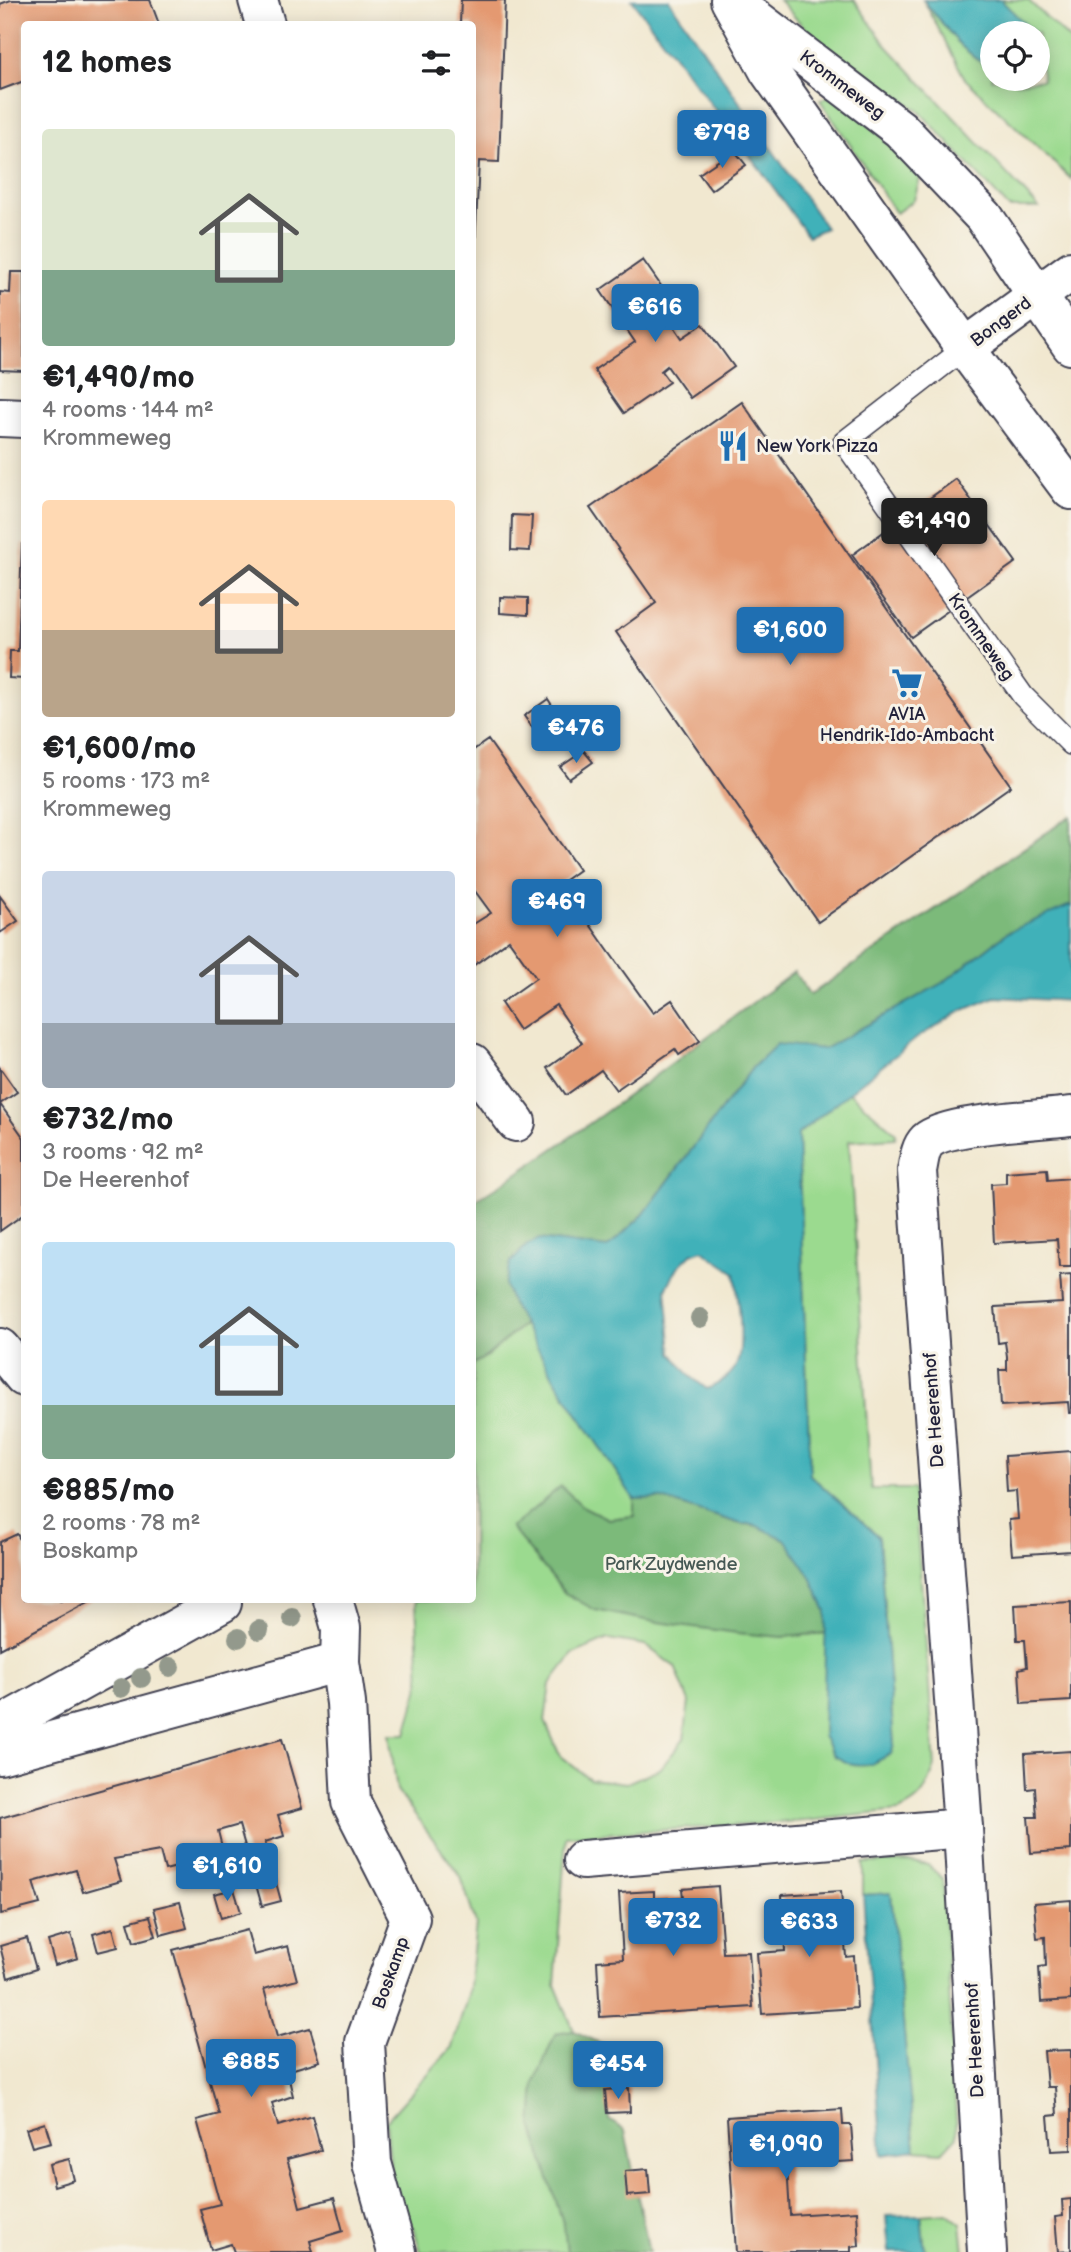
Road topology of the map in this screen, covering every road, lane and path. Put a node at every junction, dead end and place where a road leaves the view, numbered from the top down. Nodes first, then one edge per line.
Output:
1 (258, 0) edge
2 (731, 0) edge
3 (264, 21) edge
4 (1071, 271) edge
5 (1038, 294) junction
6 (1071, 345) edge
7 (965, 348) junction
8 (0, 416) edge
9 (21, 418) edge
10 (1071, 490) edge
11 (1071, 744) edge
12 (476, 1068) edge
13 (1071, 1116) edge
14 (516, 1122) dead end
15 (0, 1348) edge
16 (21, 1373) edge
17 (218, 1603) edge
18 (334, 1603) edge
19 (340, 1662) junction
20 (0, 1726) edge
21 (0, 1755) edge
22 (963, 1828) junction
23 (583, 1860) dead end
24 (397, 2252) edge
25 (986, 2252) edge

1 - 3 street
2 - 5 street, Krommeweg
2 - 7 street, Krommeweg
4 - 5 street, Bongerd
5 - 6 street, Krommeweg
5 - 7 street, Bongerd
7 - 10 street, Krommeweg
7 - 11 lane, Krommeweg
8 - 9 street
12 - 14 street
13 - 22 street, De Heerenhof
15 - 16 street
17 - 20 street
18 - 19 street, Boskamp
19 - 21 street
19 - 24 street, Boskamp
22 - 23 street
22 - 25 street, De Heerenhof

